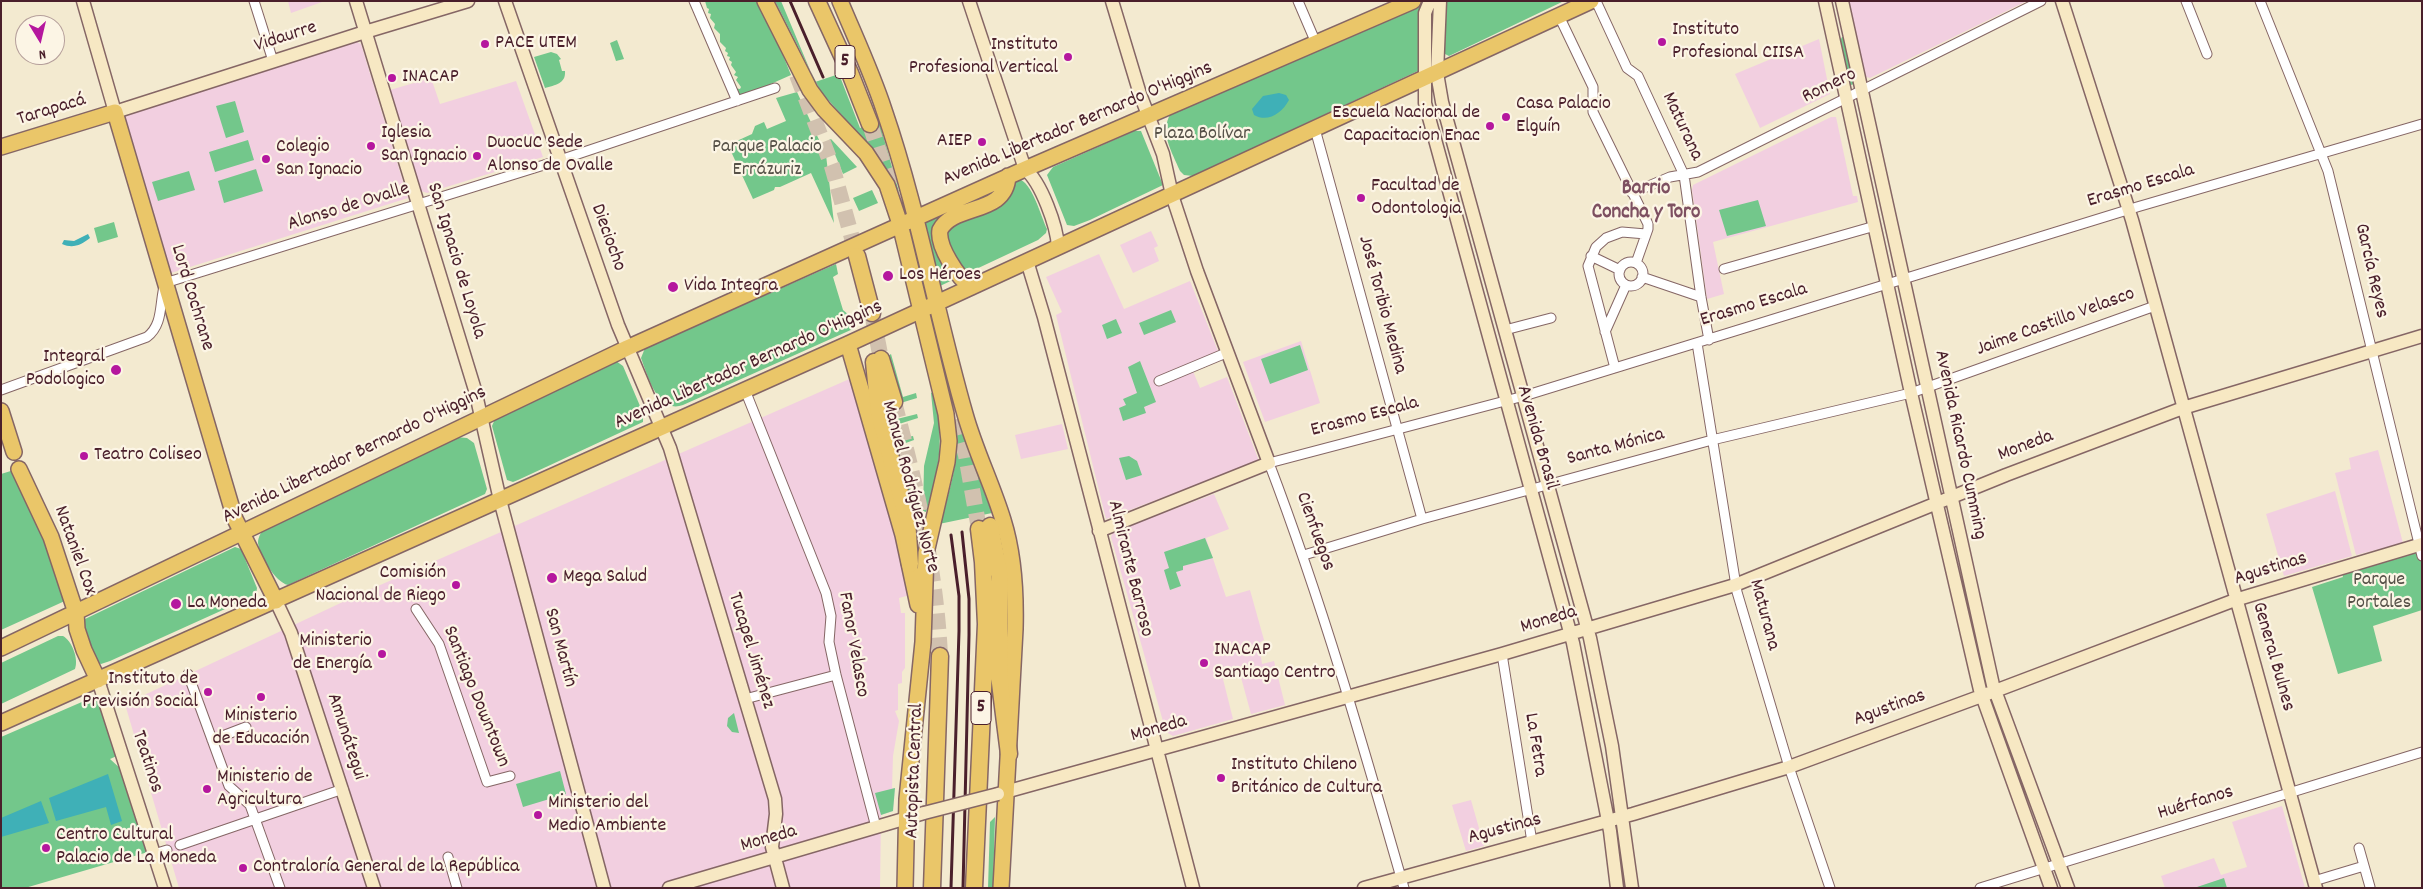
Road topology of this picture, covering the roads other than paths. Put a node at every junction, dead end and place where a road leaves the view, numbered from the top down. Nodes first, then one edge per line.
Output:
1 (83, 1) edge
2 (254, 1) edge
3 (356, 1) edge
4 (468, 1) edge
5 (505, 1) edge
6 (694, 1) edge
7 (765, 1) edge
8 (817, 1) edge
9 (840, 1) edge
10 (969, 1) edge
11 (1112, 1) edge
12 (1298, 1) edge
13 (1413, 1) edge
14 (1430, 1) edge
15 (1440, 1) edge
16 (1591, 1) edge
17 (1596, 1) edge
18 (1826, 1) edge
19 (1842, 1) edge
20 (2041, 1) edge
21 (2062, 1) edge
22 (2186, 1) edge
23 (2260, 1) edge
24 (1559, 16) junction
25 (1848, 31) junction
26 (365, 32) junction
27 (1833, 34) junction
28 (1316, 43) junction
29 (2207, 54) dead end
30 (273, 62) junction
31 (1431, 76) junction
32 (775, 88) dead end
33 (1861, 91) junction
34 (1846, 98) junction
35 (737, 101) junction
36 (115, 112) junction
37 (1148, 116) junction
38 (870, 124) tunnel mouth
39 (2422, 124) edge
40 (1315, 129) junction
41 (1, 147) edge
42 (2322, 152) junction
43 (560, 160) junction
44 (1024, 169) junction
45 (1684, 175) junction
46 (1008, 176) junction
47 (1632, 193) junction
48 (1172, 195) junction
49 (418, 205) junction
50 (2128, 210) junction
51 (915, 218) junction
52 (900, 224) junction
53 (1875, 226) junction
54 (1646, 234) junction
55 (1058, 247) junction
56 (857, 256) tunnel mouth
57 (1590, 256) junction
58 (1027, 261) junction
59 (1636, 263) junction
60 (1724, 269) dead end
61 (1620, 270) junction
62 (1642, 278) junction
63 (1904, 280) junction
64 (165, 283) junction
65 (1626, 285) junction
66 (1888, 285) junction
67 (972, 287) junction
68 (1701, 297) junction
69 (937, 302) junction
70 (2155, 306) junction
71 (921, 310) junction
72 (872, 313) tunnel mouth
73 (1551, 318) dead end
74 (1505, 330) junction
75 (1605, 332) junction
76 (2422, 336) edge
77 (1709, 340) junction
78 (1697, 343) junction
79 (848, 344) junction
80 (627, 348) junction
81 (2371, 352) junction
82 (1226, 353) junction
83 (1615, 368) junction
84 (1159, 381) dead end
85 (1927, 388) junction
86 (1, 390) edge
87 (744, 390) junction
88 (1911, 393) junction
89 (1524, 396) junction
90 (1506, 401) junction
91 (894, 402) tunnel mouth
92 (2183, 408) junction
93 (1, 410) edge
94 (481, 418) junction
95 (662, 427) junction
96 (1397, 430) junction
97 (1712, 440) junction
98 (14, 452) dead end
99 (1269, 463) junction
100 (19, 469) dead end
101 (1549, 484) junction
102 (1531, 489) junction
103 (1952, 498) junction
104 (500, 500) junction
105 (1937, 504) junction
106 (1422, 519) junction
107 (1099, 531) junction
108 (242, 533) junction
109 (2421, 548) edge
110 (1304, 555) junction
111 (910, 564) junction
112 (1735, 585) junction
113 (2235, 600) junction
114 (276, 601) junction
115 (416, 609) dead end
116 (76, 613) junction
117 (1588, 629) junction
118 (1571, 634) junction
119 (923, 642) junction
120 (1, 648) edge
121 (84, 650) joint
122 (1502, 654) junction
123 (940, 656) tunnel mouth
124 (188, 674) dead end
125 (836, 675) junction
126 (98, 680) junction
127 (1995, 692) junction
128 (1349, 695) junction
129 (1982, 696) junction
130 (745, 699) junction
131 (1, 723) edge
132 (246, 727) dead end
133 (212, 740) junction
134 (1157, 750) junction
135 (2422, 752) edge
136 (1009, 754) junction
137 (1789, 767) junction
138 (510, 776) dead end
139 (342, 789) junction
140 (1002, 793) junction
141 (2290, 793) junction
142 (1623, 817) junction
143 (255, 818) junction
144 (906, 818) junction
145 (1608, 821) junction
146 (876, 828) junction
147 (1532, 842) junction
148 (180, 845) dead end
149 (2359, 848) dead end
150 (167, 850) dead end
151 (154, 854) junction
152 (448, 856) dead end
153 (774, 858) junction
154 (2059, 863) junction
155 (2364, 866) junction
156 (2043, 868) junction
157 (1403, 883) edge
158 (2315, 884) edge
159 (2370, 887) edge
160 (165, 888) edge
161 (280, 888) edge
162 (374, 888) edge
163 (457, 888) edge
164 (604, 888) edge
165 (669, 888) edge
166 (783, 888) edge
167 (905, 888) edge
168 (932, 888) edge
169 (974, 888) edge
170 (1001, 888) edge
171 (1193, 888) edge
172 (1364, 888) edge
173 (1617, 888) edge
174 (1632, 888) edge
175 (1830, 888) edge
176 (1980, 888) edge
177 (2050, 888) edge
178 (2068, 888) edge

1 - 36 street, Lord Cochrane
2 - 30 street
3 - 26 street, San Ignacio de Loyola
4 - 26 street, Vidaurre
5 - 43 street, Dieciocho
6 - 35 street
7 - 52 main road
8 - 38 highway, 5
9 - 51 main road
10 - 44 street
11 - 37 street, Cienfuegos
12 - 28 street
13 - 28 main road, Avenida Libertador Bernardo O'Higgins
14 - 31 street, Avenida Brasil
15 - 31 street, Avenida Brasil
16 - 24 main road, Avenida Libertador Bernardo O'Higgins
17 - 45 street, Maturana
18 - 27 street, Avenida Ricardo Cumming
19 - 25 street, Avenida Ricardo Cumming
20 - 33 street, Romero
21 - 50 street, General Bulnes
22 - 29 street
23 - 42 street, García Reyes
24 - 31 main road, Avenida Libertador Bernardo O'Higgins
24 - 47 street
25 - 27 street
25 - 33 street, Avenida Ricardo Cumming
26 - 30 street, Vidaurre
26 - 49 street, San Ignacio de Loyola
27 - 34 street, Avenida Ricardo Cumming
28 - 37 main road, Avenida Libertador Bernardo O'Higgins
30 - 36 street, Vidaurre
31 - 40 main road, Avenida Libertador Bernardo O'Higgins
31 - 74 street, Avenida Brasil
31 - 90 street, Avenida Brasil
32 - 35 street, Alonso de Ovalle
33 - 34 street, Romero
33 - 63 street, Avenida Ricardo Cumming
34 - 45 street, Romero
34 - 53 street, Avenida Ricardo Cumming
35 - 43 street, Alonso de Ovalle
36 - 41 main road, Tarapacá
36 - 64 main road, Lord Cochrane
37 - 44 main road, Avenida Libertador Bernardo O'Higgins
37 - 48 street, Cienfuegos
39 - 42 street, Erasmo Escala
40 - 48 main road, Avenida Libertador Bernardo O'Higgins
40 - 96 street, José Toribio Medina
42 - 50 street, Erasmo Escala
42 - 81 street, García Reyes
43 - 49 street, Alonso de Ovalle
43 - 80 street, Dieciocho
44 - 46 main road, Avenida Libertador Bernardo O'Higgins
44 - 55 street
45 - 47 street, Romero
45 - 68 street, Maturana
46 - 51 main road, Avenida Libertador Bernardo O'Higgins
46 - 67 main road
47 - 54 street
48 - 55 main road, Avenida Libertador Bernardo O'Higgins
48 - 82 street, Cienfuegos
49 - 64 street, Alonso de Ovalle
49 - 94 street, San Ignacio de Loyola
50 - 63 street, Erasmo Escala
50 - 70 street, General Bulnes
51 - 52 main road, Avenida Libertador Bernardo O'Higgins
51 - 69 main road
52 - 71 main road
52 - 80 main road, Avenida Libertador Bernardo O'Higgins
53 - 60 street
53 - 66 street, Avenida Ricardo Cumming
54 - 57 street
54 - 59 street
55 - 58 main road, Avenida Libertador Bernardo O'Higgins
56 - 72 highway
57 - 61 street
57 - 75 street
58 - 67 main road, Avenida Libertador Bernardo O'Higgins
58 - 107 street, Almirante Barroso
59 - 61 street
59 - 62 street
61 - 65 street
62 - 65 street
62 - 68 street
63 - 66 street, Erasmo Escala
63 - 85 street, Avenida Ricardo Cumming
64 - 86 street
64 - 108 main road, Lord Cochrane
65 - 75 street
66 - 77 street, Erasmo Escala
66 - 88 street, Avenida Ricardo Cumming
67 - 69 main road, Avenida Libertador Bernardo O'Higgins
68 - 77 street, Maturana
69 - 71 main road, Avenida Libertador Bernardo O'Higgins
69 - 136 main road
70 - 85 street, Jaime Castillo Velasco
70 - 92 street, General Bulnes
71 - 79 main road, Avenida Libertador Bernardo O'Higgins
71 - 119 main road
73 - 74 street
74 - 89 street, Avenida Brasil
75 - 83 street
76 - 81 street, Moneda
77 - 78 street, Erasmo Escala
78 - 83 street, Erasmo Escala
78 - 97 street, Maturana
79 - 87 main road, Avenida Libertador Bernardo O'Higgins
79 - 111 main road, Manuel Rodríguez Norte
80 - 94 main road, Avenida Libertador Bernardo O'Higgins
80 - 95 street, Dieciocho
81 - 92 street, Moneda
81 - 109 street, García Reyes
82 - 84 street
82 - 99 street, Cienfuegos
83 - 89 street, Erasmo Escala
85 - 88 street, Jaime Castillo Velasco
85 - 103 street, Avenida Ricardo Cumming
87 - 95 main road, Avenida Libertador Bernardo O'Higgins
87 - 125 street, Fanor Velasco
88 - 97 street, Santa Mónica
88 - 105 street, Avenida Ricardo Cumming
89 - 90 street, Erasmo Escala
89 - 101 street, Avenida Brasil
90 - 96 street, Erasmo Escala
90 - 102 street, Avenida Brasil
91 - 111 highway
92 - 103 street, Moneda
92 - 113 street, General Bulnes
93 - 98 main road
94 - 104 street, San Martín
94 - 108 main road, Avenida Libertador Bernardo O'Higgins
95 - 104 main road, Avenida Libertador Bernardo O'Higgins
95 - 130 street, Tucapel Jiménez
96 - 99 street, Erasmo Escala
96 - 106 street, José Toribio Medina
97 - 101 street, Santa Mónica
97 - 112 street, Maturana
99 - 107 street, Erasmo Escala
99 - 110 street, Cienfuegos
100 - 116 main road, Nataniel Cox
101 - 102 street, Santa Mónica
101 - 117 street, Avenida Brasil
102 - 106 street, Santa Mónica
102 - 118 street, Avenida Brasil
103 - 105 street, Moneda
103 - 127 street, Avenida Ricardo Cumming
104 - 114 main road, Avenida Libertador Bernardo O'Higgins
104 - 164 street, San Martín
105 - 112 street, Moneda
105 - 129 street, Avenida Ricardo Cumming
106 - 110 street, Santa Mónica
107 - 134 street, Almirante Barroso
108 - 114 main road, Lord Cochrane
108 - 116 main road, Avenida Libertador Bernardo O'Higgins
109 - 113 street, Agustinas
110 - 128 street, Cienfuegos
111 - 119 main road, Manuel Rodríguez Norte
112 - 117 street, Moneda
112 - 137 street, Maturana
113 - 127 street, Agustinas
113 - 141 street, General Bulnes
114 - 126 main road, Avenida Libertador Bernardo O'Higgins
114 - 139 street, Amunátegui
115 - 138 street, Santiago Downtown
116 - 120 main road, Avenida Libertador Bernardo O'Higgins
116 - 121 main road, Nataniel Cox
117 - 118 street, Moneda
117 - 142 street, Avenida Brasil
118 - 122 street, Moneda
118 - 145 street, Avenida Brasil
119 - 144 main road
121 - 126 main road, Teatinos
122 - 128 street, Moneda
122 - 147 street, La Fetra
123 - 168 highway, Autopista Central
124 - 133 street
125 - 130 street
125 - 146 street, Fanor Velasco
126 - 131 main road, Avenida Libertador Bernardo O'Higgins
126 - 151 street, Teatinos
127 - 129 street, Agustinas
127 - 154 street, Avenida Ricardo Cumming
128 - 134 street, Moneda
128 - 157 street, Cienfuegos
129 - 137 street, Agustinas
129 - 156 street, Avenida Ricardo Cumming
130 - 153 street, Tucapel Jiménez
132 - 133 street
133 - 143 street
134 - 140 street, Moneda
134 - 171 street, Almirante Barroso
135 - 141 street, Huérfanos
136 - 140 main road
136 - 169 highway, 5
137 - 142 street, Agustinas
137 - 175 street, Maturana
139 - 143 street
139 - 162 street, Amunátegui
140 - 144 street, Moneda, bridge
140 - 170 main road
141 - 154 street, Huérfanos
141 - 158 street, General Bulnes
142 - 145 street, Agustinas
142 - 174 street, Avenida Brasil
143 - 148 street
143 - 161 street
144 - 146 street, Moneda
144 - 167 main road
145 - 147 street, Agustinas
145 - 173 street, Avenida Brasil
146 - 153 street, Moneda
147 - 157 street, Agustinas
149 - 155 street
150 - 151 street
151 - 160 street, Teatinos
152 - 163 street
153 - 165 street, Moneda
153 - 166 street, Tucapel Jiménez
154 - 156 street, Huérfanos
154 - 178 street, Avenida Ricardo Cumming
155 - 158 street
155 - 159 street
156 - 176 street, Huérfanos
156 - 177 street, Avenida Ricardo Cumming
157 - 172 street, Agustinas

